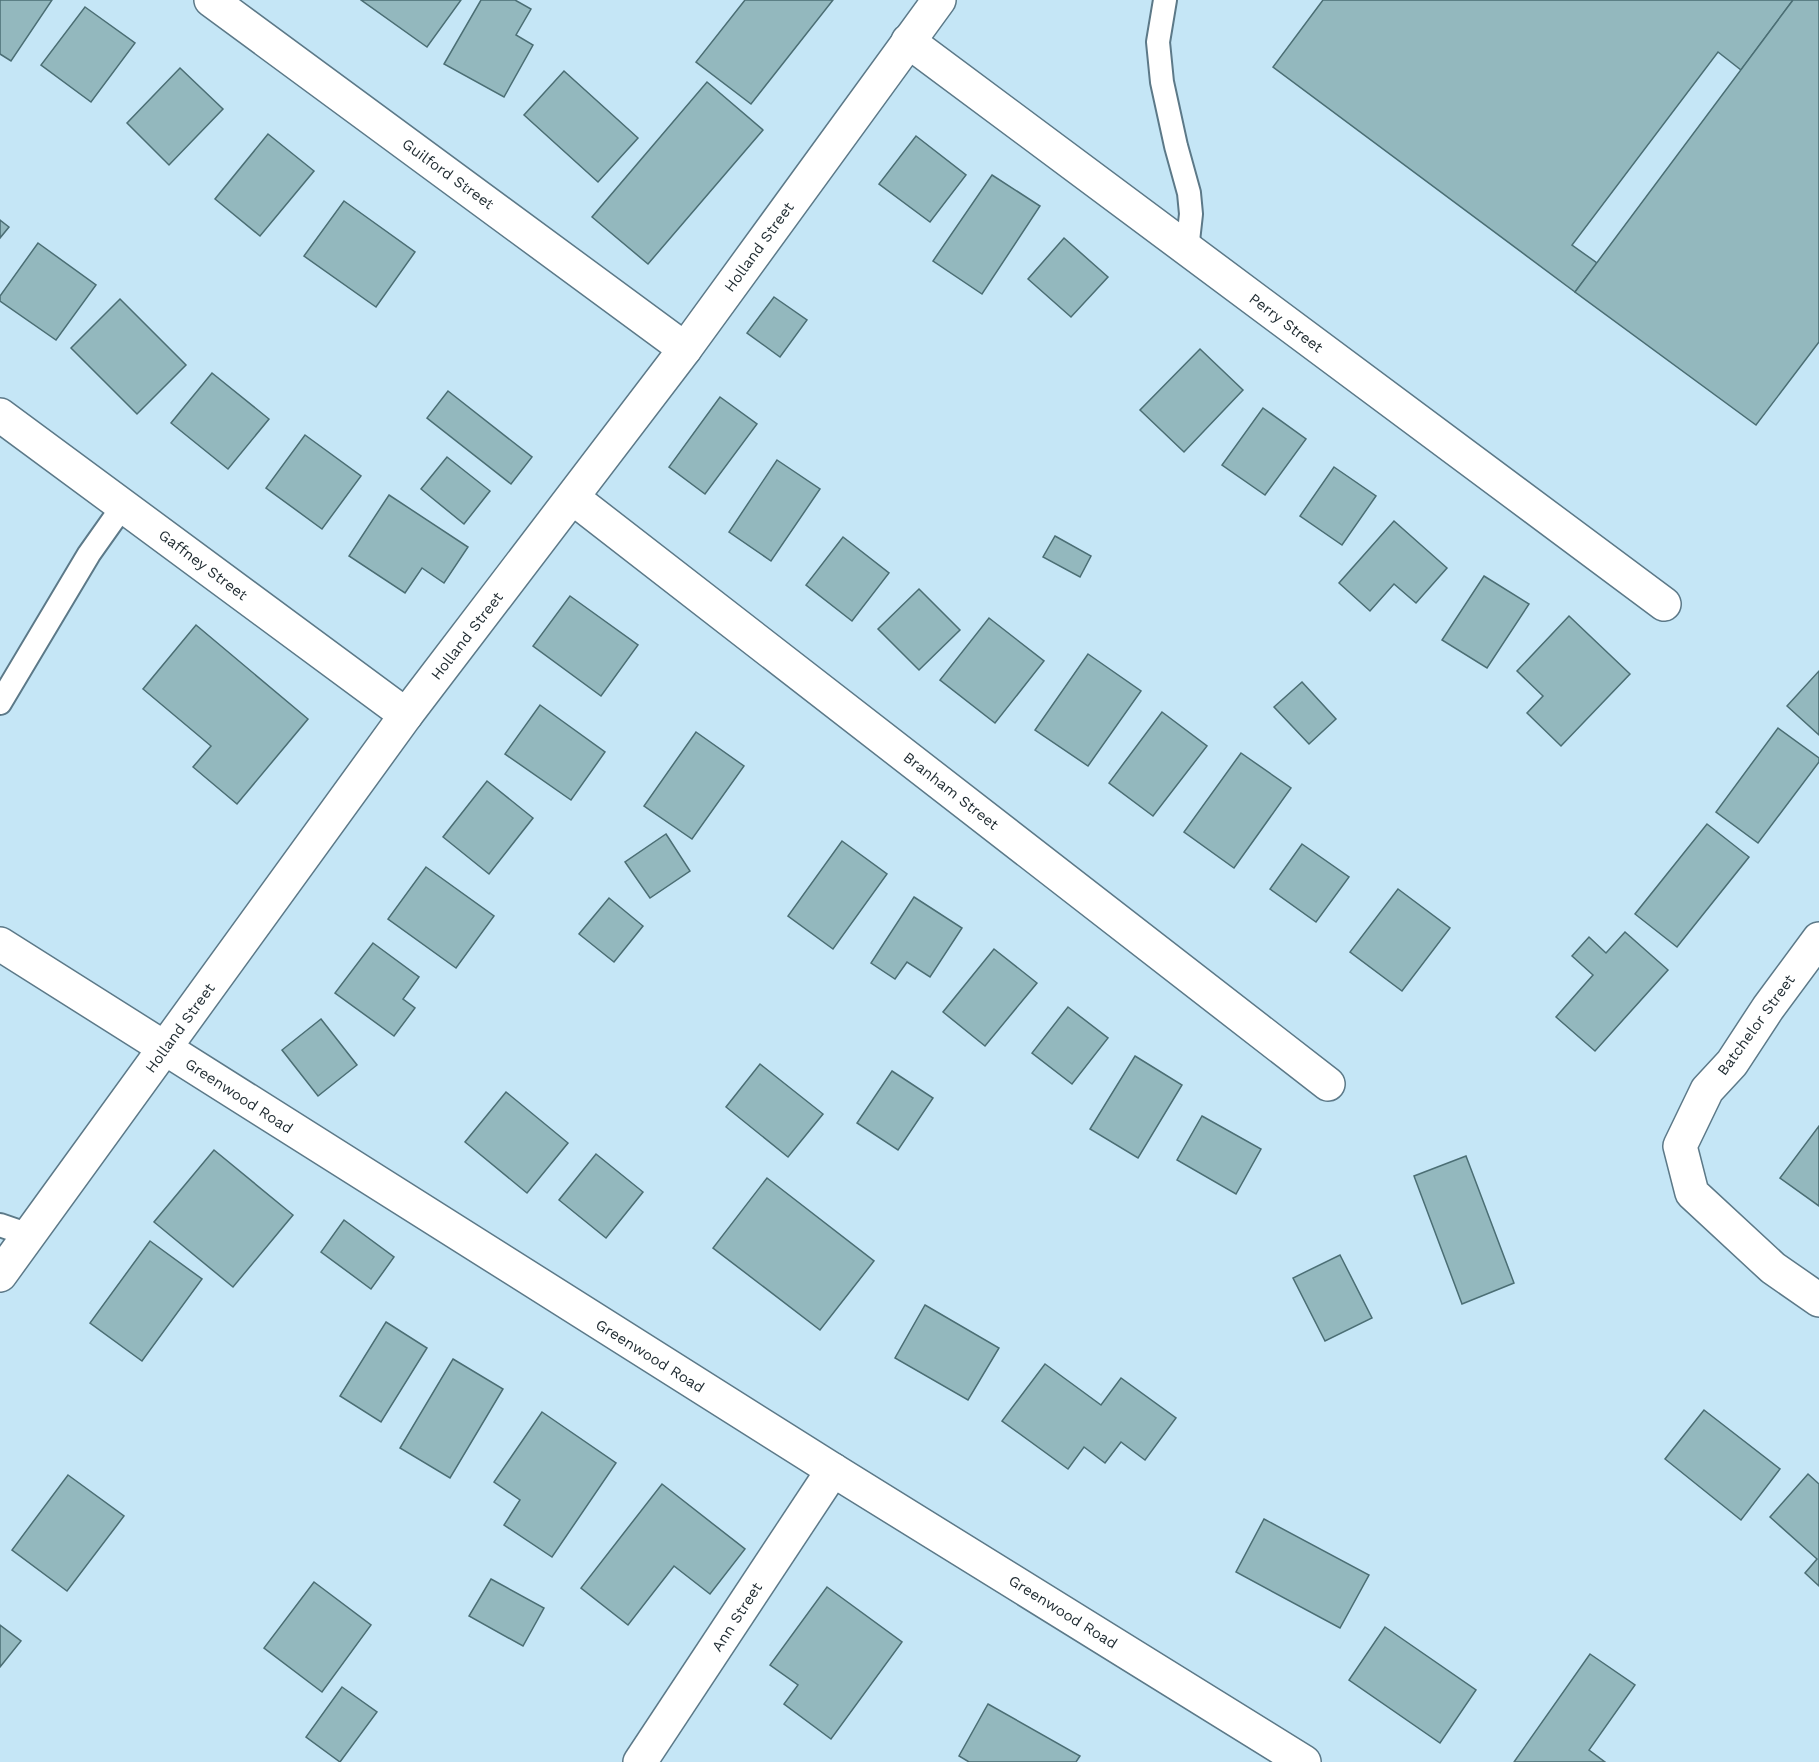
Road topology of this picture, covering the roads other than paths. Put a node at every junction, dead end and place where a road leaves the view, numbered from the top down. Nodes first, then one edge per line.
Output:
1 (211, 0) edge
2 (939, 0) edge
3 (1165, 0) edge
4 (908, 41) junction
5 (1187, 250) junction
6 (685, 349) junction
7 (0, 415) edge
8 (573, 498) junction
9 (123, 506) junction
10 (1664, 604) dead end
11 (0, 703) edge
12 (406, 715) junction
13 (1819, 939) edge
14 (0, 944) edge
15 (165, 1048) junction
16 (1328, 1084) dead end
17 (15, 1230) edge
18 (0, 1275) edge
19 (1819, 1300) edge
20 (833, 1470) junction
21 (640, 1762) edge
22 (1304, 1762) edge

1 - 6 street, Guilford Street
2 - 4 street, Holland Street
3 - 5 lane
4 - 5 street, Perry Street
4 - 6 street, Holland Street
5 - 10 street, Perry Street
6 - 8 street, Holland Street
7 - 9 street, Gaffney Street
8 - 12 street, Holland Street
8 - 16 street, Branham Street
9 - 11 lane
9 - 12 street, Gaffney Street
12 - 15 street, Holland Street
13 - 19 street, Batchelor Street
14 - 15 street, Greenwood Road
15 - 17 street, Holland Street
15 - 20 street, Greenwood Road
17 - 18 street, Holland Street
20 - 21 street, Ann Street
20 - 22 street, Greenwood Road

